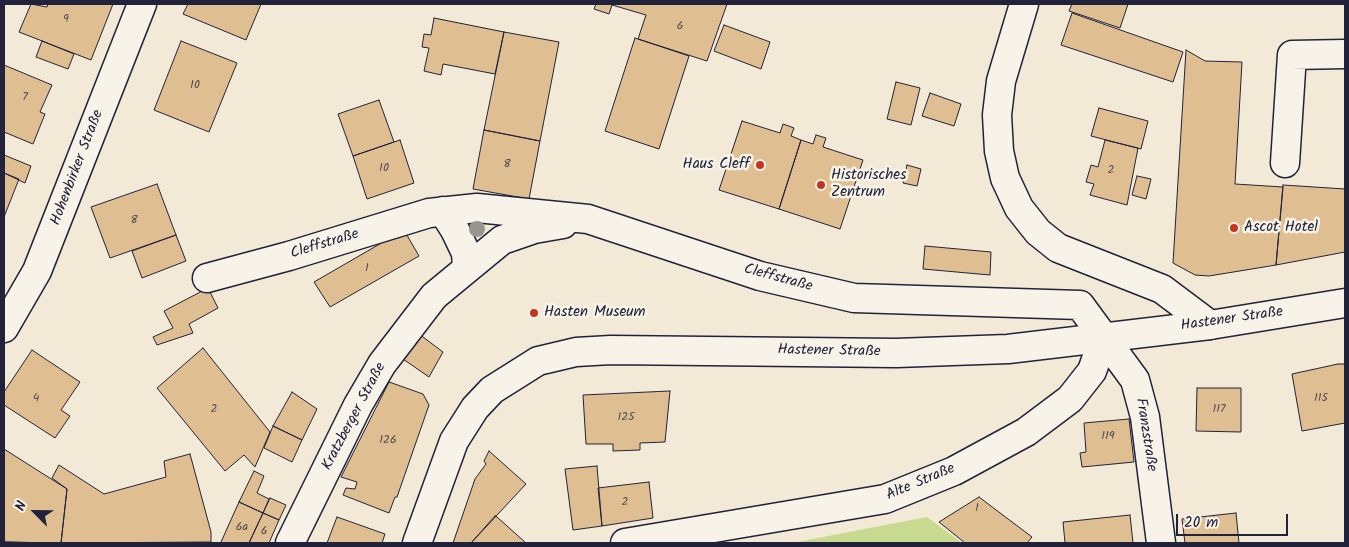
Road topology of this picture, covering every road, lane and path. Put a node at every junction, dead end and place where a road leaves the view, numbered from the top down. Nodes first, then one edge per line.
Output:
1 (142, 4) edge
2 (1024, 4) edge
3 (1345, 54) edge
4 (1285, 163) dead end
5 (443, 211) junction
6 (588, 219) junction
7 (467, 268) junction
8 (207, 278) dead end
9 (1345, 303) edge
10 (1210, 325) junction
11 (4, 328) edge
12 (1104, 337) junction
13 (290, 543) edge
14 (417, 543) edge
15 (625, 543) edge
16 (1161, 543) edge

1 - 11 street, Hohenbirker Straße
2 - 10 street
3 - 4 street
5 - 6 street, Cleffstraße
5 - 7 street
5 - 8 street, Cleffstraße
6 - 7 street, Kratzberger Straße
6 - 12 street, Cleffstraße
7 - 13 street, Kratzberger Straße
9 - 10 street, Hastener Straße
10 - 12 street, Hastener Straße
12 - 14 street, Hastener Straße
12 - 15 street, Alte Straße
12 - 16 street, Franzstraße

